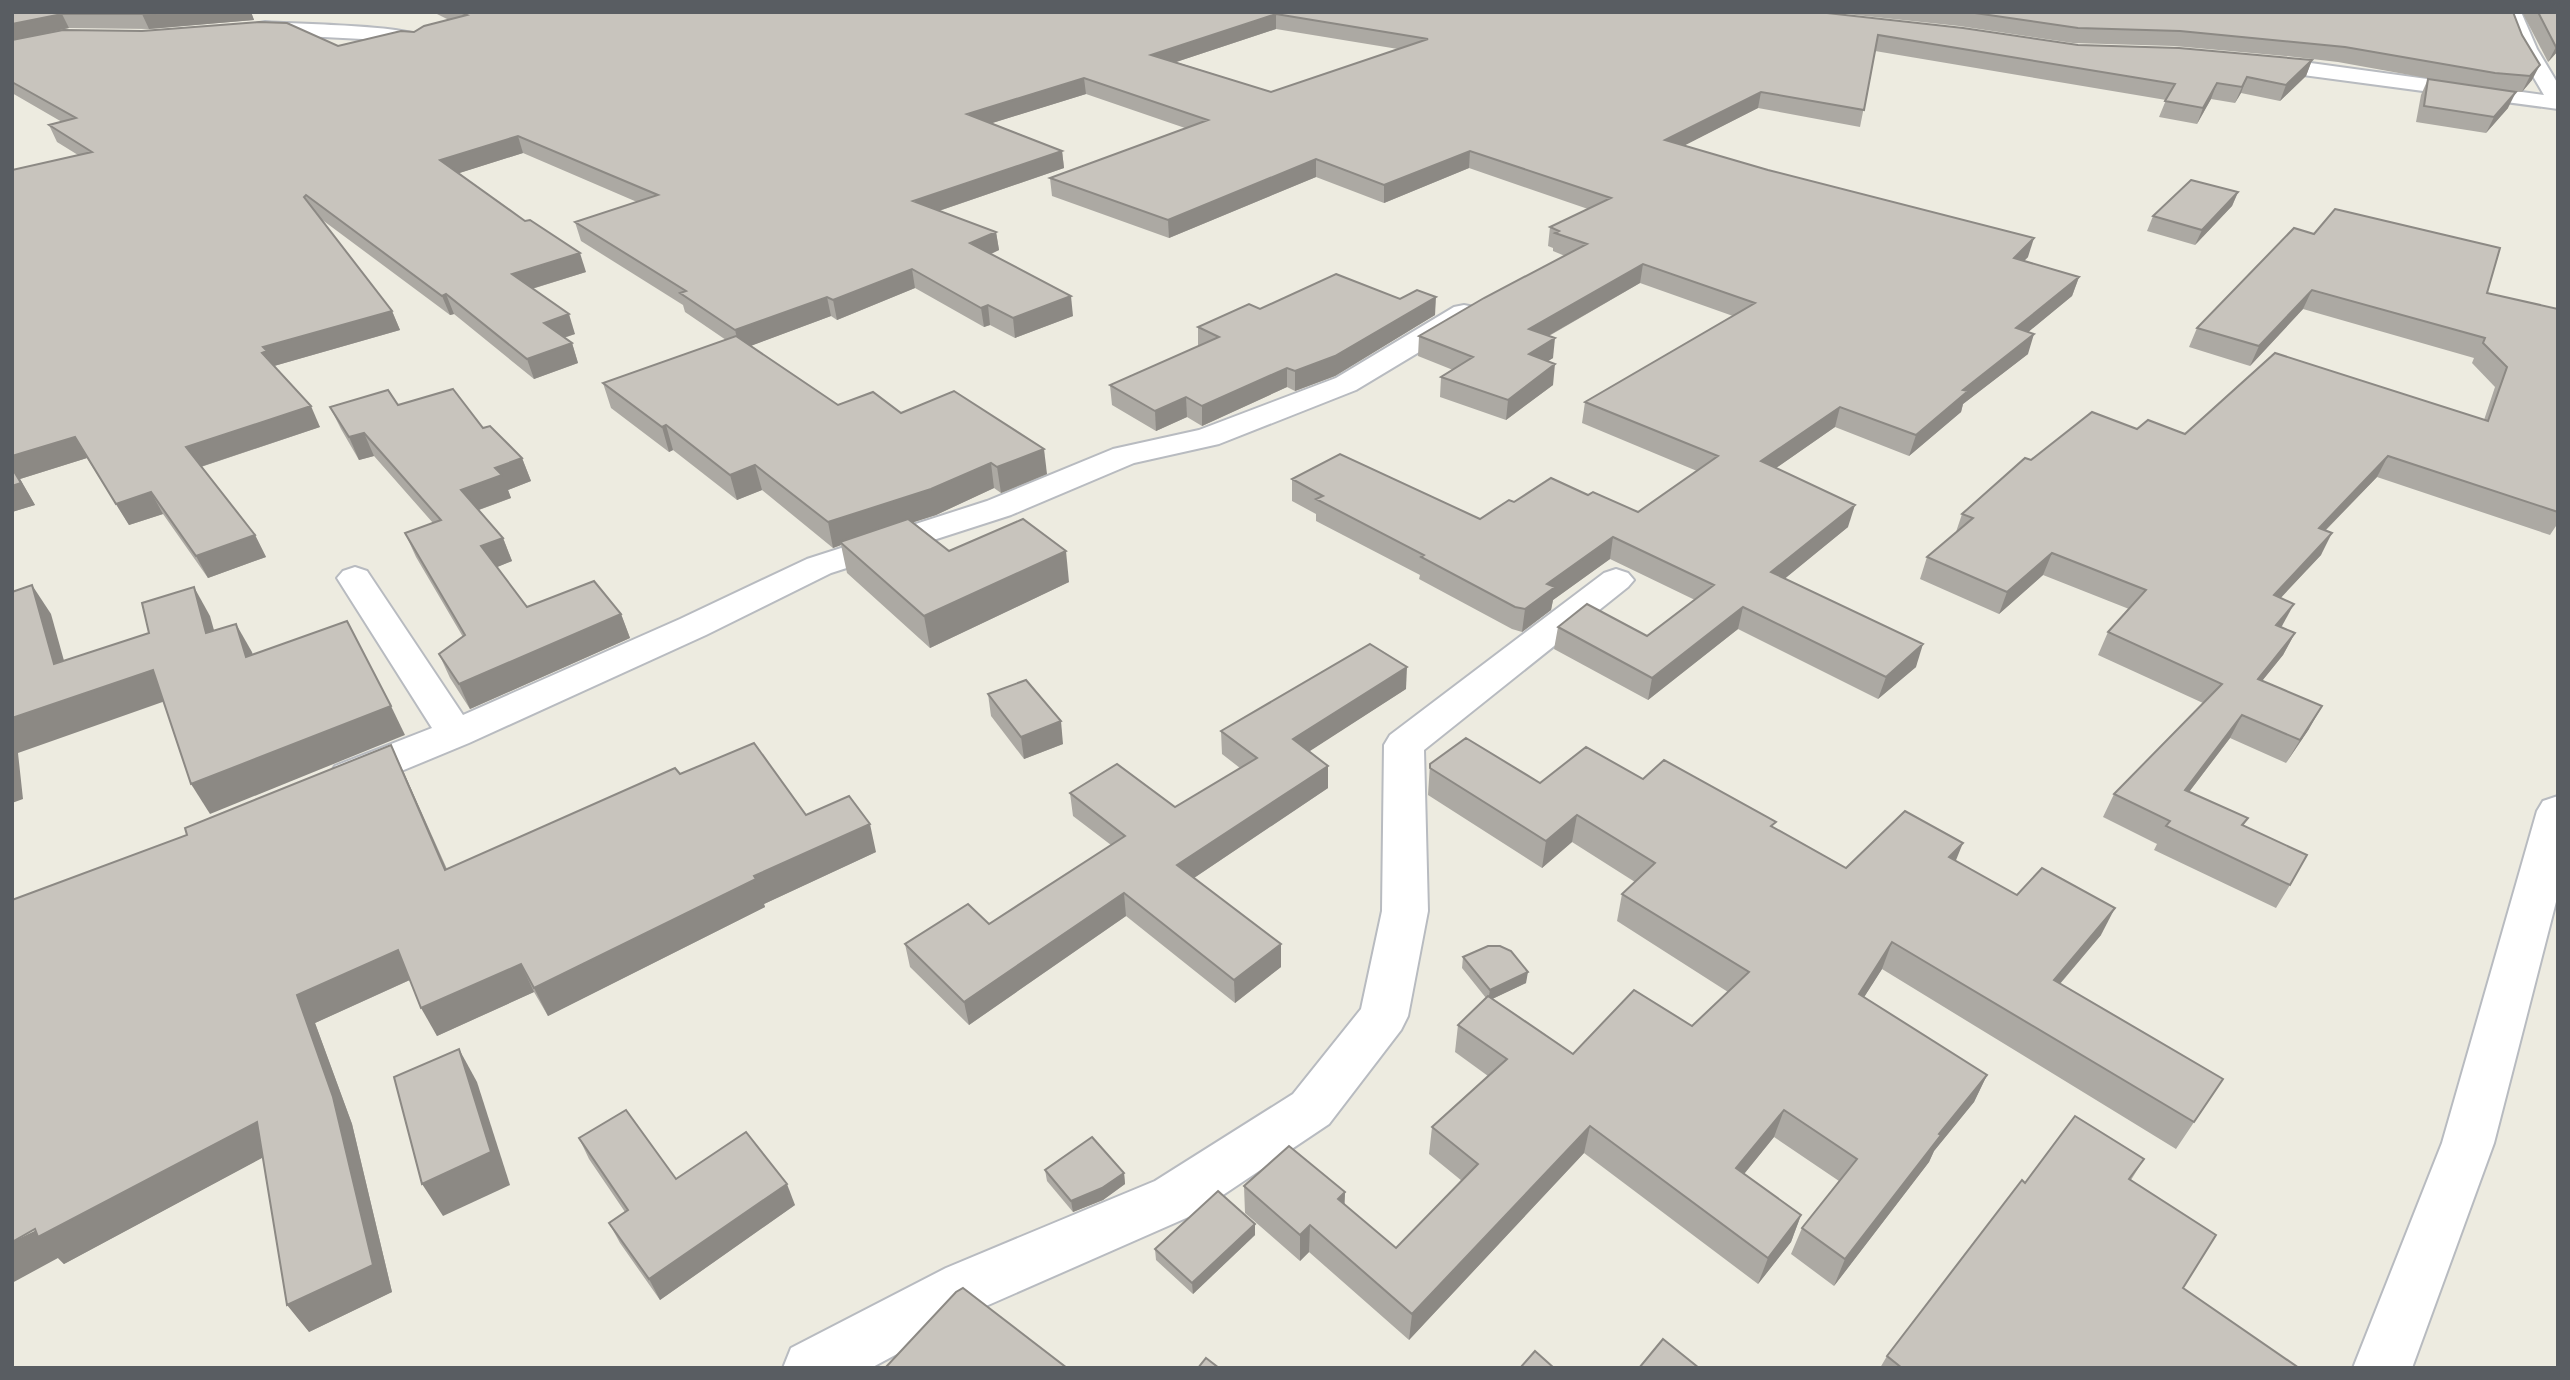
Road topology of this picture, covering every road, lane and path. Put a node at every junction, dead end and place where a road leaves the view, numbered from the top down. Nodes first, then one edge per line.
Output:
1 (240, 12) edge
2 (2512, 12) edge
3 (265, 28) junction
4 (230, 33) edge
5 (418, 39) edge
6 (2527, 49) junction
7 (2547, 51) edge
8 (2236, 61) edge
9 (2558, 103) edge
10 (1472, 308) edge
11 (355, 578) dead end
12 (1616, 580) dead end
13 (455, 734) junction
14 (316, 790) edge
15 (2558, 811) edge
16 (812, 1368) edge
17 (2382, 1368) edge

1 - 3 street
2 - 6 street
3 - 4 street
3 - 5 street
6 - 7 street
6 - 9 street
8 - 9 street
10 - 13 street
11 - 13 street
12 - 16 street
13 - 14 street
15 - 17 street

